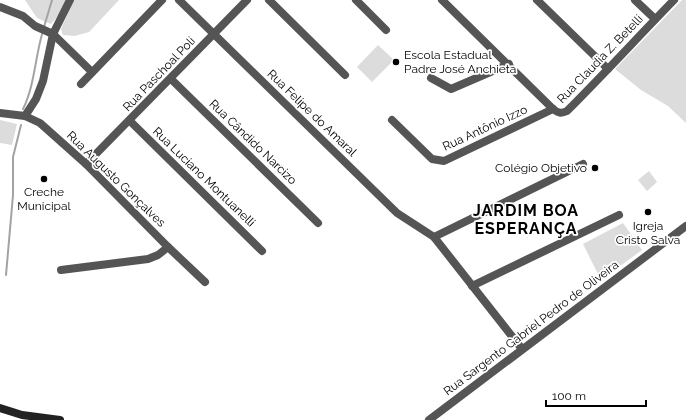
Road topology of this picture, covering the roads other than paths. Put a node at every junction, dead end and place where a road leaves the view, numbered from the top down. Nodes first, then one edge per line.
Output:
1 (70, 0) edge
2 (162, 0) edge
3 (179, 0) edge
4 (247, 0) edge
5 (268, 0) edge
6 (356, 0) edge
7 (442, 0) edge
8 (537, 0) edge
9 (635, 0) edge
10 (674, 0) edge
11 (0, 7) edge
12 (655, 19) junction
13 (386, 30) dead end
14 (49, 32) junction
15 (214, 34) junction
16 (509, 64) junction
17 (608, 69) junction
18 (92, 72) junction
19 (345, 75) dead end
20 (431, 78) dead end
21 (171, 79) junction
22 (81, 84) dead end
23 (556, 111) junction
24 (0, 113) edge
25 (25, 116) junction
26 (392, 120) dead end
27 (130, 121) junction
28 (86, 164) junction
29 (583, 164) dead end
30 (619, 215) dead end
31 (318, 223) dead end
32 (686, 226) edge
33 (434, 237) junction
34 (168, 247) junction
35 (262, 250) dead end
36 (61, 270) dead end
37 (205, 282) dead end
38 (472, 286) junction
39 (522, 349) junction
40 (0, 408) edge
41 (21, 417) edge
42 (60, 420) edge
43 (429, 420) edge

1 - 14 street
2 - 18 street
3 - 15 street, Rua Felipe do Amaral
4 - 15 street, Rua Paschoal Poli
5 - 19 street
6 - 13 street
7 - 16 street
8 - 17 street
9 - 12 street
10 - 12 street, Rua Claudia Z. Betelli
11 - 14 street
12 - 17 street, Rua Claudia Z. Betelli
14 - 18 street
14 - 25 street
15 - 21 street, Rua Paschoal Poli
15 - 33 street, Rua Felipe do Amaral
16 - 20 street
16 - 23 street
17 - 23 street, Rua Claudia Z. Betelli
18 - 22 street
21 - 27 street, Rua Paschoal Poli
21 - 31 street, Rua Cândido Narcizo
23 - 26 street, Rua Antônio Izzo
24 - 25 street, Rua Augusto Gonçalves
25 - 28 street, Rua Augusto Gonçalves
27 - 28 street, Rua Paschoal Poli
27 - 35 street, Rua Luciano Montuanelli
28 - 34 street, Rua Augusto Gonçalves
29 - 33 street
30 - 38 street
32 - 39 street, Rua Sargento Gabriel Pedro de Oliveira
33 - 38 street, Rua Felipe do Amaral
34 - 36 street
34 - 37 street, Rua Augusto Gonçalves
38 - 39 street, Rua Felipe do Amaral
39 - 43 street, Rua Sargento Gabriel Pedro de Oliveira
40 - 41 main road
41 - 42 main road

